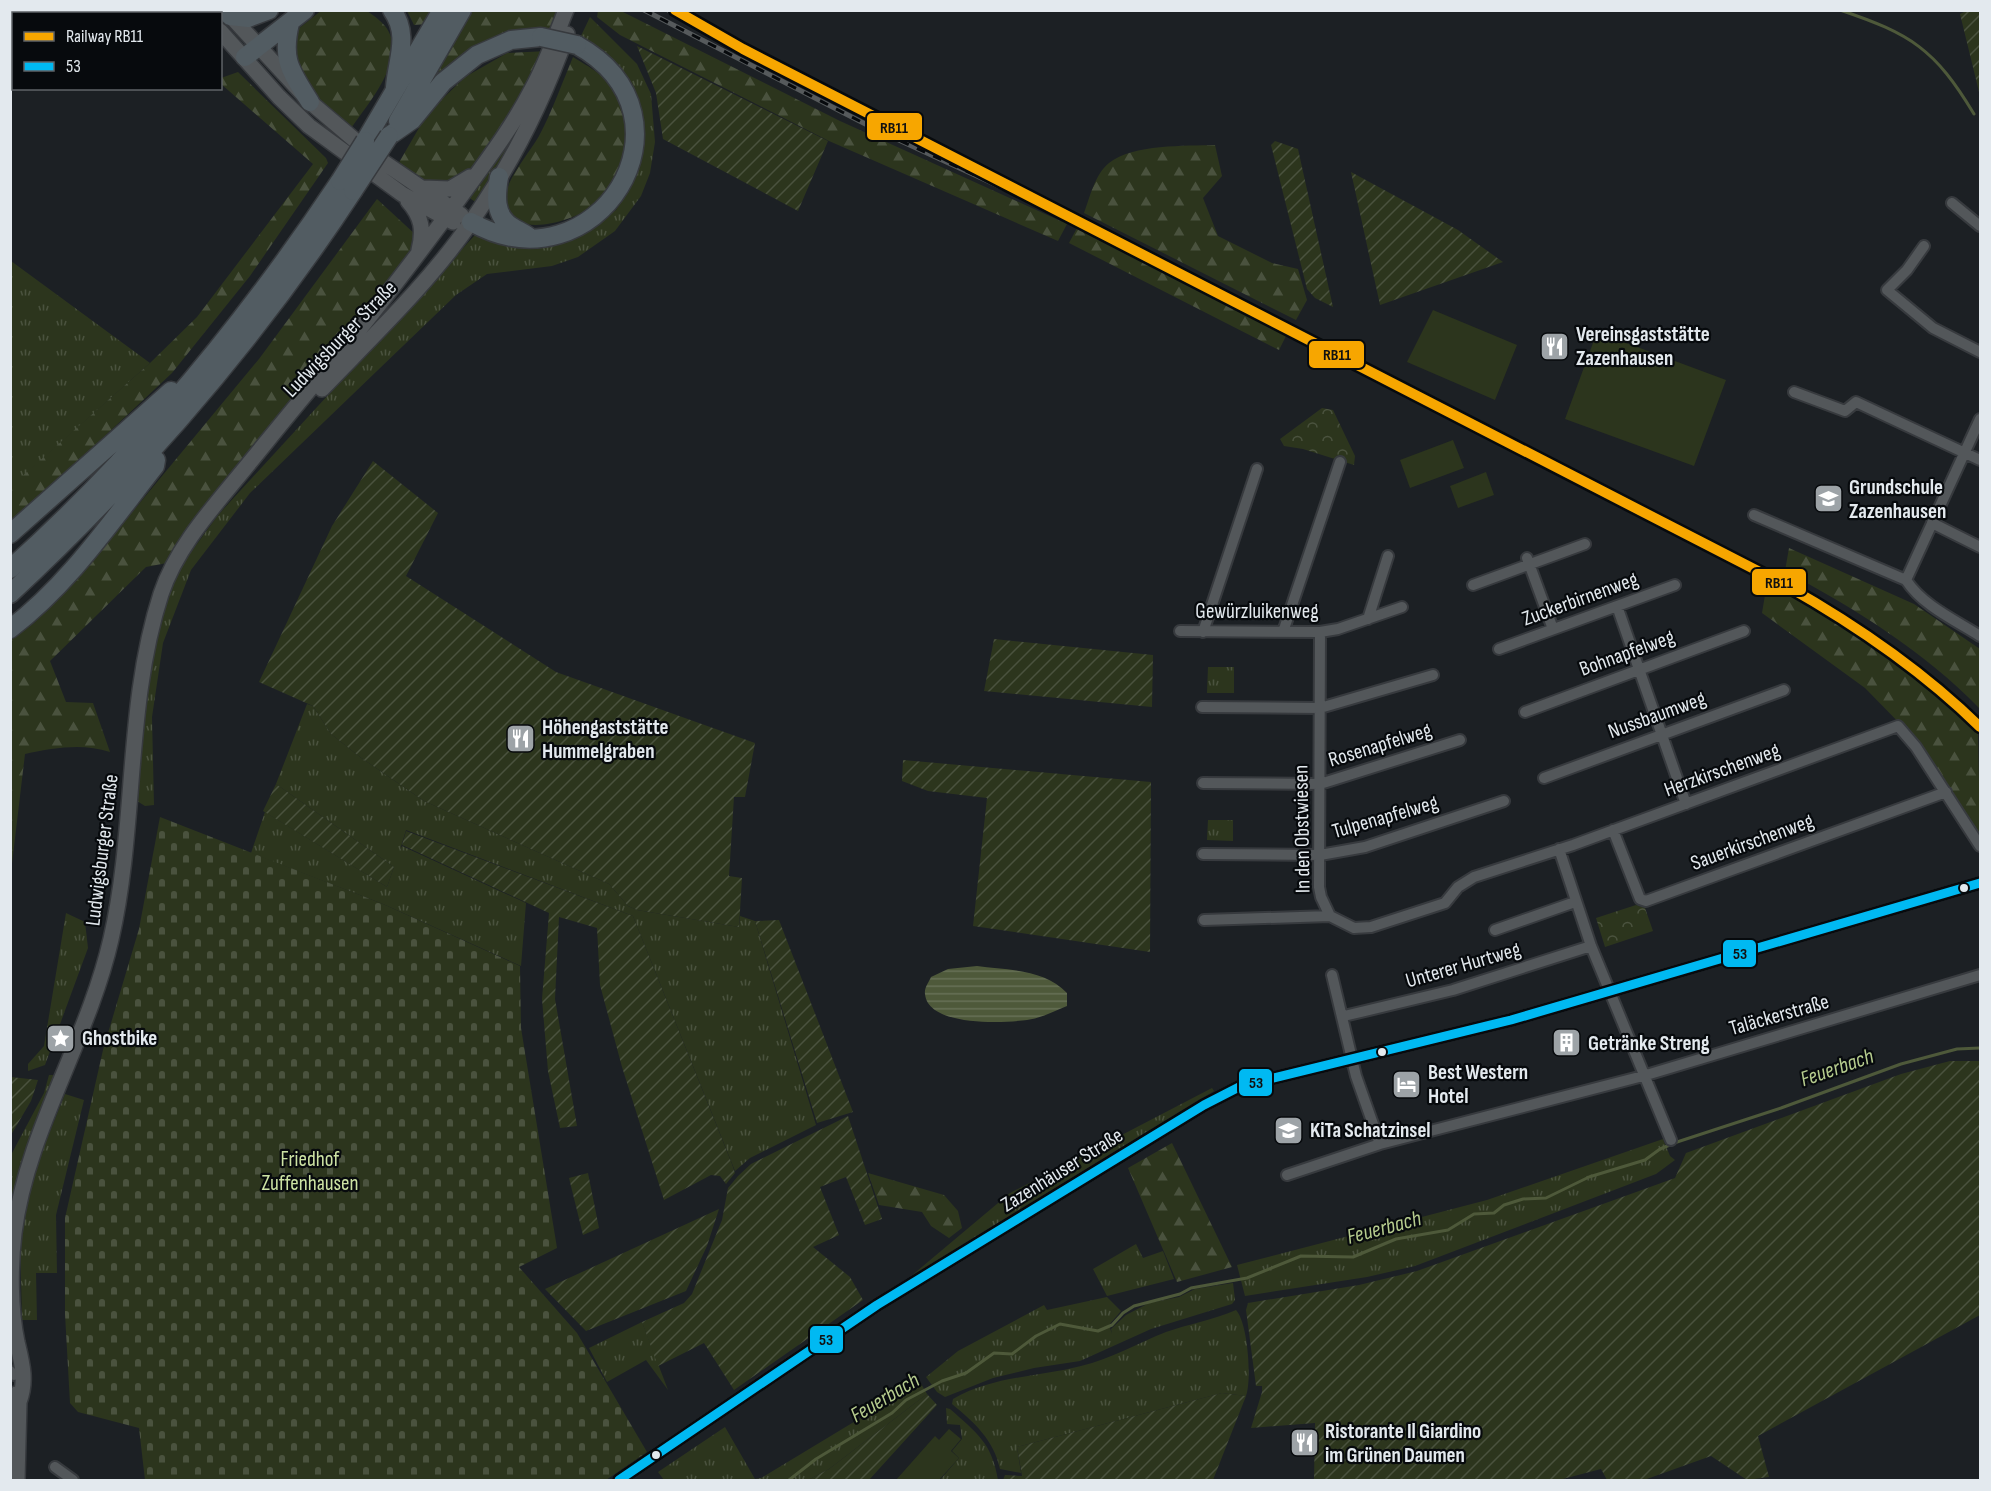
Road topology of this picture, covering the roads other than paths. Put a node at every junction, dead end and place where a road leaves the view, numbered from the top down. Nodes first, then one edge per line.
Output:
1 (269, 10) edge
2 (305, 10) edge
3 (392, 10) edge
4 (442, 10) edge
5 (462, 10) edge
6 (566, 10) edge
7 (576, 10) edge
8 (290, 17) edge
9 (226, 19) edge
10 (252, 49) junction
11 (394, 94) junction
12 (310, 102) junction
13 (382, 131) junction
14 (480, 171) junction
15 (499, 177) junction
16 (347, 186) junction
17 (422, 188) junction
18 (402, 194) junction
19 (1952, 203) dead end
20 (450, 214) junction
21 (471, 222) junction
22 (1980, 226) edge
23 (532, 239) junction
24 (1924, 246) dead end
25 (417, 256) junction
26 (1980, 352) edge
27 (193, 377) junction
28 (1794, 392) dead end
29 (1980, 419) edge
30 (160, 443) junction
31 (1963, 453) junction
32 (1980, 460) edge
33 (1340, 462) dead end
34 (1257, 469) dead end
35 (235, 480) junction
36 (1754, 515) dead end
37 (1932, 523) junction
38 (10, 534) edge
39 (1585, 544) dead end
40 (1980, 547) edge
41 (1389, 556) dead end
42 (1528, 561) junction
43 (10, 569) edge
44 (1906, 580) junction
45 (1473, 585) dead end
46 (1675, 585) dead end
47 (10, 594) edge
48 (1617, 606) junction
49 (1402, 607) dead end
50 (1368, 619) junction
51 (10, 629) edge
52 (1553, 629) junction
53 (1744, 631) dead end
54 (1180, 632) dead end
55 (1203, 632) junction
56 (1283, 632) junction
57 (1320, 632) junction
58 (1980, 636) edge
59 (1498, 649) dead end
60 (1639, 670) junction
61 (1433, 675) dead end
62 (1784, 690) dead end
63 (1202, 707) dead end
64 (1320, 708) junction
65 (1525, 712) dead end
66 (1662, 734) junction
67 (1460, 740) dead end
68 (1544, 778) dead end
69 (1203, 783) dead end
70 (1320, 784) junction
71 (1946, 792) junction
72 (1504, 801) dead end
73 (1686, 804) junction
74 (1613, 830) junction
75 (1980, 846) edge
76 (1559, 849) junction
77 (1203, 854) dead end
78 (1320, 855) junction
79 (1980, 883) edge
80 (1575, 902) junction
81 (1330, 916) junction
82 (1204, 920) dead end
83 (1495, 930) dead end
84 (1591, 946) junction
85 (1332, 975) dead end
86 (1980, 975) edge
87 (1610, 993) junction
88 (1344, 1016) junction
89 (1352, 1058) junction
90 (1643, 1076) junction
91 (1671, 1140) dead end
92 (1380, 1144) junction
93 (1287, 1175) dead end
94 (17, 1341) junction
95 (12, 1373) edge
96 (19, 1402) junction
97 (55, 1467) dead end
98 (16, 1480) edge
99 (73, 1480) edge
100 (619, 1480) edge

1 - 9 highway
2 - 8 highway
3 - 11 highway
4 - 11 highway
5 - 13 highway
6 - 14 main road, Ludwigsburger Straße
7 - 15 main road, Ludwigsburger Straße
8 - 10 highway
8 - 12 highway
9 - 10 main road
10 - 12 main road
10 - 18 main road
11 - 13 highway
12 - 17 main road
13 - 16 highway, bridge
13 - 23 highway, bridge
14 - 17 main road
14 - 20 main road, Ludwigsburger Straße
15 - 21 main road, Ludwigsburger Straße
15 - 23 highway
16 - 27 highway
16 - 30 highway
17 - 20 main road
18 - 20 main road
18 - 25 main road
19 - 22 street
20 - 21 main road
20 - 25 main road, Ludwigsburger Straße
21 - 23 highway
21 - 35 main road, Ludwigsburger Straße
24 - 26 street
25 - 35 main road, Ludwigsburger Straße
27 - 38 highway
27 - 43 highway
28 - 31 street
29 - 31 street
30 - 47 highway
30 - 51 highway
31 - 32 street
31 - 37 street
33 - 56 street
34 - 55 street
35 - 94 main road, Ludwigsburger Straße
36 - 44 street
37 - 40 street
37 - 44 street
39 - 42 street
41 - 50 street
42 - 45 street
42 - 52 street
44 - 58 street
46 - 48 street, Zuckerbirnenweg
48 - 52 street, Zuckerbirnenweg
48 - 60 street
49 - 50 street, Gewürzluikenweg
50 - 57 street, Gewürzluikenweg
52 - 59 street, Zuckerbirnenweg
53 - 60 street, Bohnapfelweg
54 - 55 street, Gewürzluikenweg
55 - 56 street, Gewürzluikenweg
56 - 57 street, Gewürzluikenweg
57 - 64 street, In den Obstwiesen
60 - 65 street, Bohnapfelweg
60 - 66 street
61 - 64 street
62 - 66 street, Nussbaumweg
63 - 64 street
64 - 70 street, In den Obstwiesen
66 - 68 street, Nussbaumweg
66 - 73 street
67 - 70 street, Rosenapfelweg
69 - 70 street, Rosenapfelweg
70 - 78 street, In den Obstwiesen
71 - 73 street, Herzkirschenweg
71 - 74 street, Sauerkirschenweg
71 - 75 street
72 - 78 street, Tulpenapfelweg
73 - 74 street, Herzkirschenweg
74 - 76 street, Herzkirschenweg
76 - 80 street
76 - 81 street, In den Obstwiesen
77 - 78 street, Tulpenapfelweg
78 - 81 street, In den Obstwiesen
79 - 87 street, Zazenhäuser Straße
80 - 83 street
80 - 84 street
81 - 82 street
84 - 87 street
84 - 88 street, Unterer Hurtweg
85 - 88 street
86 - 90 street, Taläckerstraße
87 - 89 street, Zazenhäuser Straße
87 - 90 street
88 - 89 street
89 - 92 street
89 - 100 street, Zazenhäuser Straße
90 - 91 street
90 - 92 street, Taläckerstraße
92 - 93 street, Taläckerstraße
94 - 95 main road, Ludwigsburger Straße
94 - 96 main road, Ludwigsburger Straße
95 - 96 main road, Ludwigsburger Straße
96 - 98 main road, Ludwigsburger Straße
97 - 99 street

